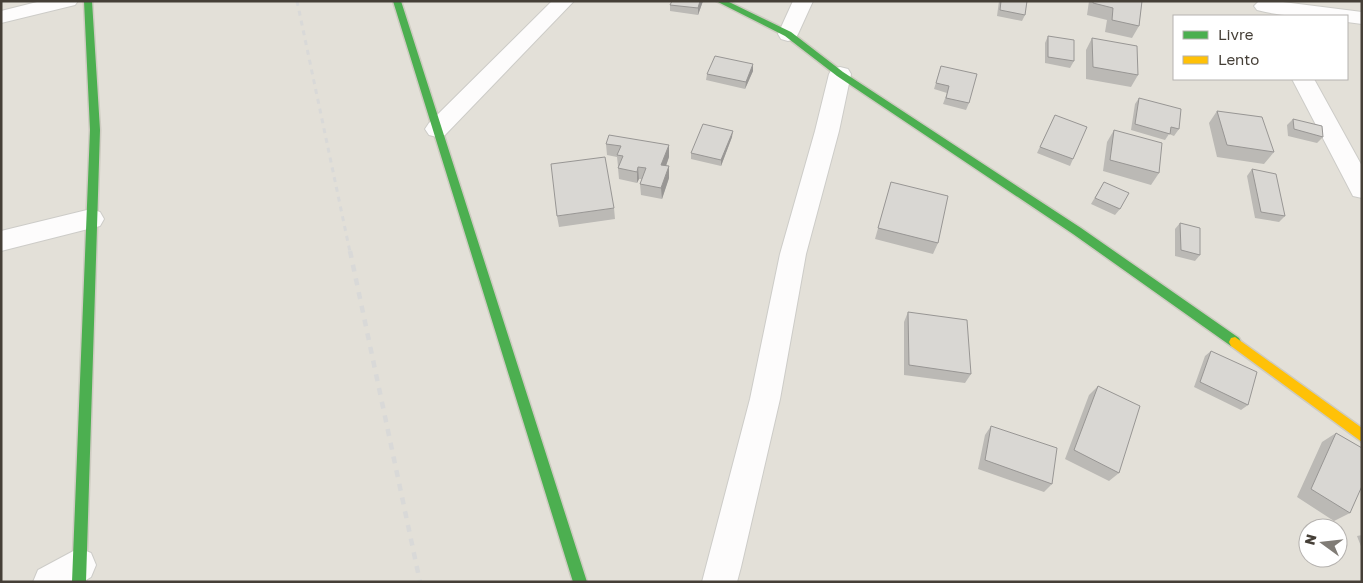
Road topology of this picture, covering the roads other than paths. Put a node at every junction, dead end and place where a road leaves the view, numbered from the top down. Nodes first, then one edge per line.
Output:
1 (68, 1) edge
2 (88, 1) edge
3 (396, 1) edge
4 (564, 1) edge
5 (720, 1) edge
6 (803, 1) edge
7 (1265, 8) edge
8 (1333, 15) edge
9 (1, 17) edge
10 (1348, 17) edge
11 (1362, 18) edge
12 (788, 34) junction
13 (840, 74) junction
14 (1303, 80) edge
15 (437, 130) junction
16 (1362, 189) edge
17 (91, 219) junction
18 (1, 241) edge
19 (1362, 436) edge
20 (79, 573) edge
21 (50, 582) edge
22 (580, 582) edge
23 (719, 582) edge

1 - 9 street
2 - 17 street
3 - 15 street
4 - 15 street
5 - 12 street
6 - 12 street
7 - 8 street
10 - 11 street
12 - 13 street
13 - 19 street
13 - 23 street
14 - 16 street
15 - 22 street
17 - 18 street
17 - 20 street
20 - 21 street

